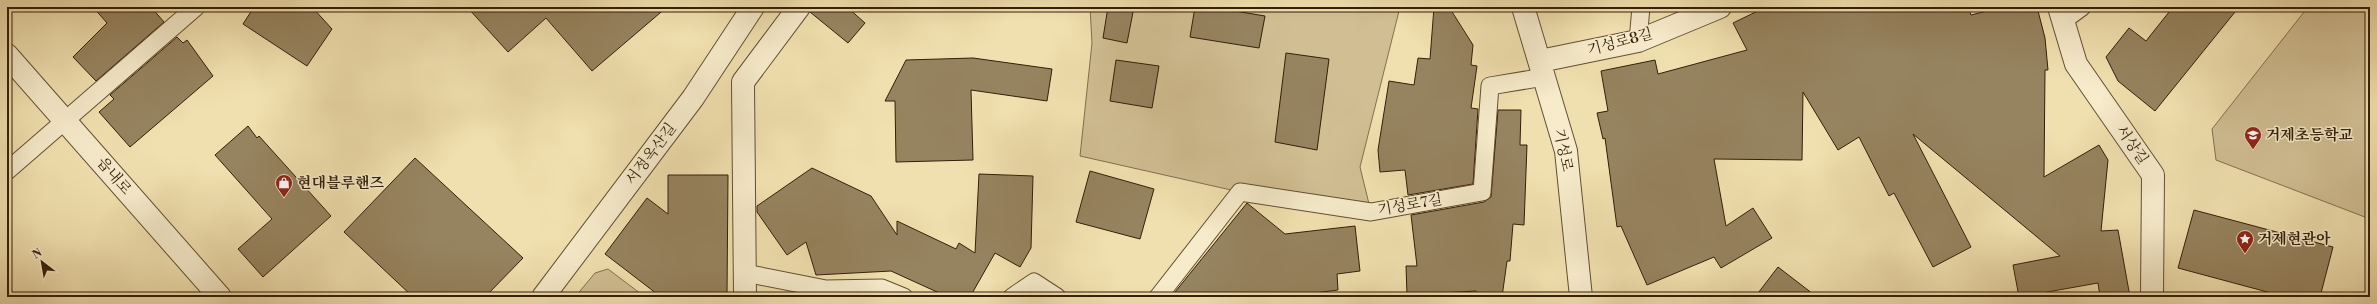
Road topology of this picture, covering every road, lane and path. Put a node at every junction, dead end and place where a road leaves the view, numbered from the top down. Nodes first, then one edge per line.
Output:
1 (196, 7) edge
2 (753, 7) edge
3 (800, 7) edge
4 (1523, 7) edge
5 (1641, 7) edge
6 (1720, 7) edge
7 (2082, 7) edge
8 (2061, 14) edge
9 (1638, 41) junction
10 (7, 55) edge
11 (1542, 69) junction
12 (66, 121) junction
13 (7, 171) edge
14 (745, 273) junction
15 (220, 297) edge
16 (543, 297) edge
17 (745, 297) edge
18 (904, 297) edge
19 (1012, 297) edge
20 (1057, 297) edge
21 (1158, 297) edge
22 (1581, 297) edge
23 (2152, 297) edge

1 - 12 lane
2 - 16 street, 서정옥산길
3 - 14 street
4 - 11 street, 기성로
5 - 9 lane
6 - 9 street, 기성로8길
7 - 8 lane
8 - 23 street, 서상길
9 - 11 street, 기성로8길
10 - 12 street, 읍내로
11 - 21 lane, 기성로7길
11 - 22 street, 기성로
12 - 13 lane
12 - 15 street, 읍내로
14 - 17 street
14 - 18 lane
19 - 20 lane

